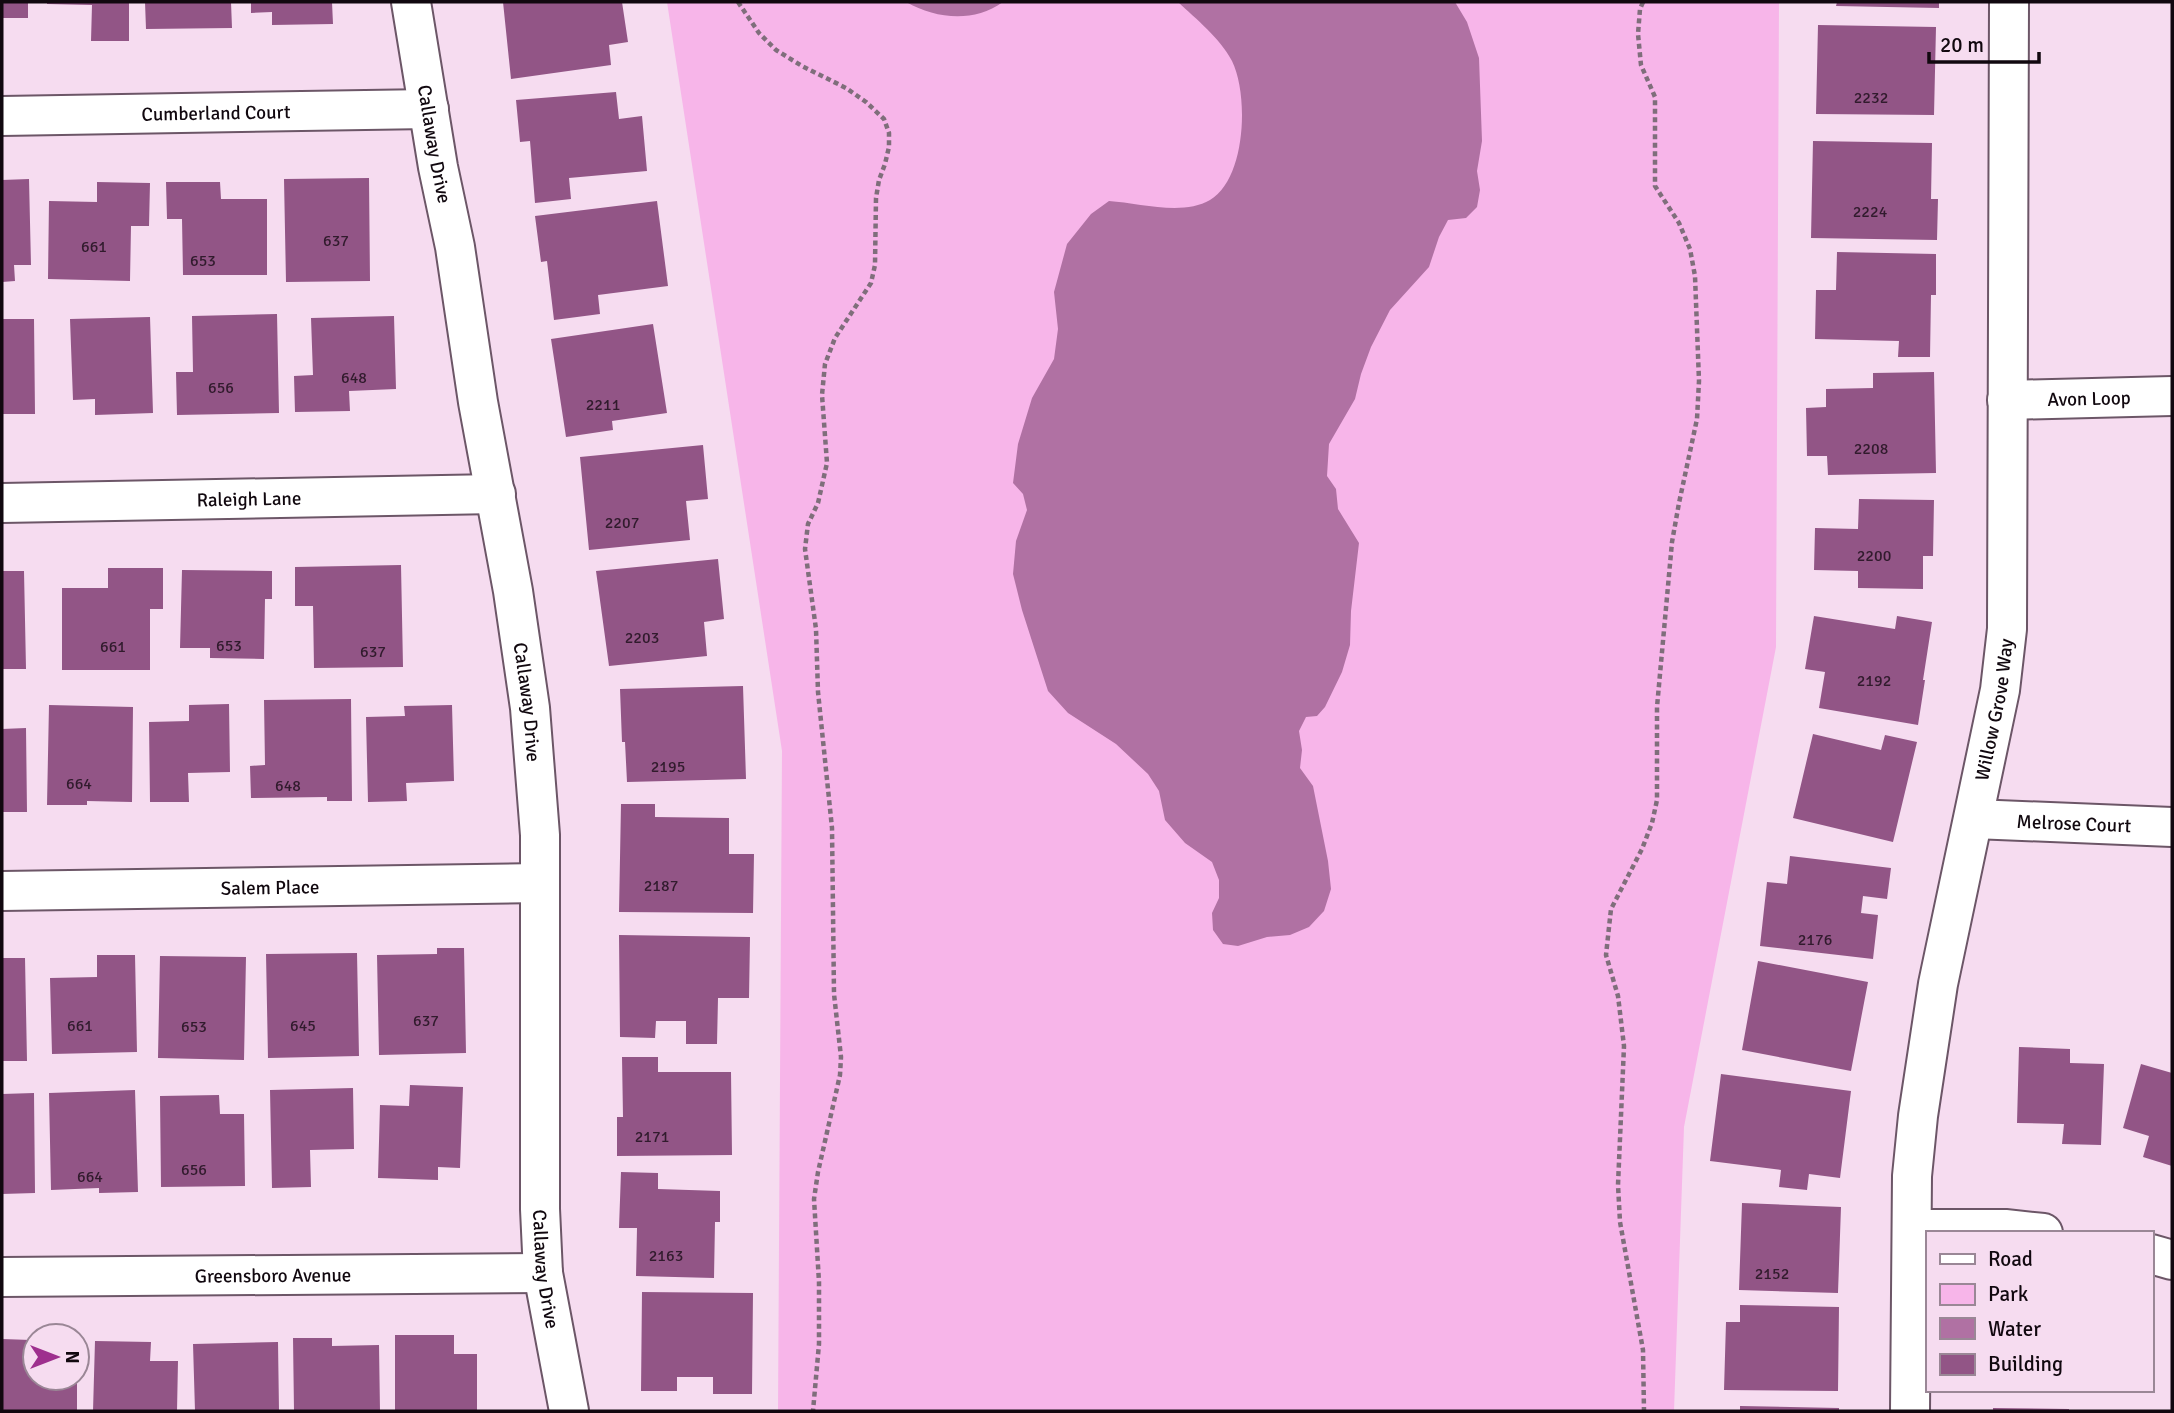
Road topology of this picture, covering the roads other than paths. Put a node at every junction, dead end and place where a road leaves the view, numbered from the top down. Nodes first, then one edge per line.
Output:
1 (411, 2) edge
2 (2009, 2) edge
3 (429, 109) junction
4 (2, 116) edge
5 (2172, 396) edge
6 (2007, 400) junction
7 (496, 494) junction
8 (2, 503) edge
9 (1974, 819) junction
10 (2172, 827) edge
11 (539, 883) junction
12 (2, 891) edge
13 (1912, 1229) junction
14 (2024, 1231) edge
15 (2153, 1255) edge
16 (2172, 1260) edge
17 (543, 1273) junction
18 (2, 1277) edge
19 (569, 1411) edge
20 (1910, 1411) edge

1 - 3 street, Callaway Drive
2 - 6 street, Willow Grove Way
3 - 4 street, Cumberland Court
3 - 7 street, Callaway Drive
5 - 6 street, Avon Loop
6 - 9 street, Willow Grove Way
7 - 8 street, Raleigh Lane
7 - 11 street, Callaway Drive
9 - 10 street, Melrose Court
9 - 13 street, Willow Grove Way
11 - 12 street, Salem Place
11 - 17 street, Callaway Drive
13 - 14 street
13 - 20 street, Willow Grove Way
15 - 16 street
17 - 18 street, Greensboro Avenue
17 - 19 street, Callaway Drive

